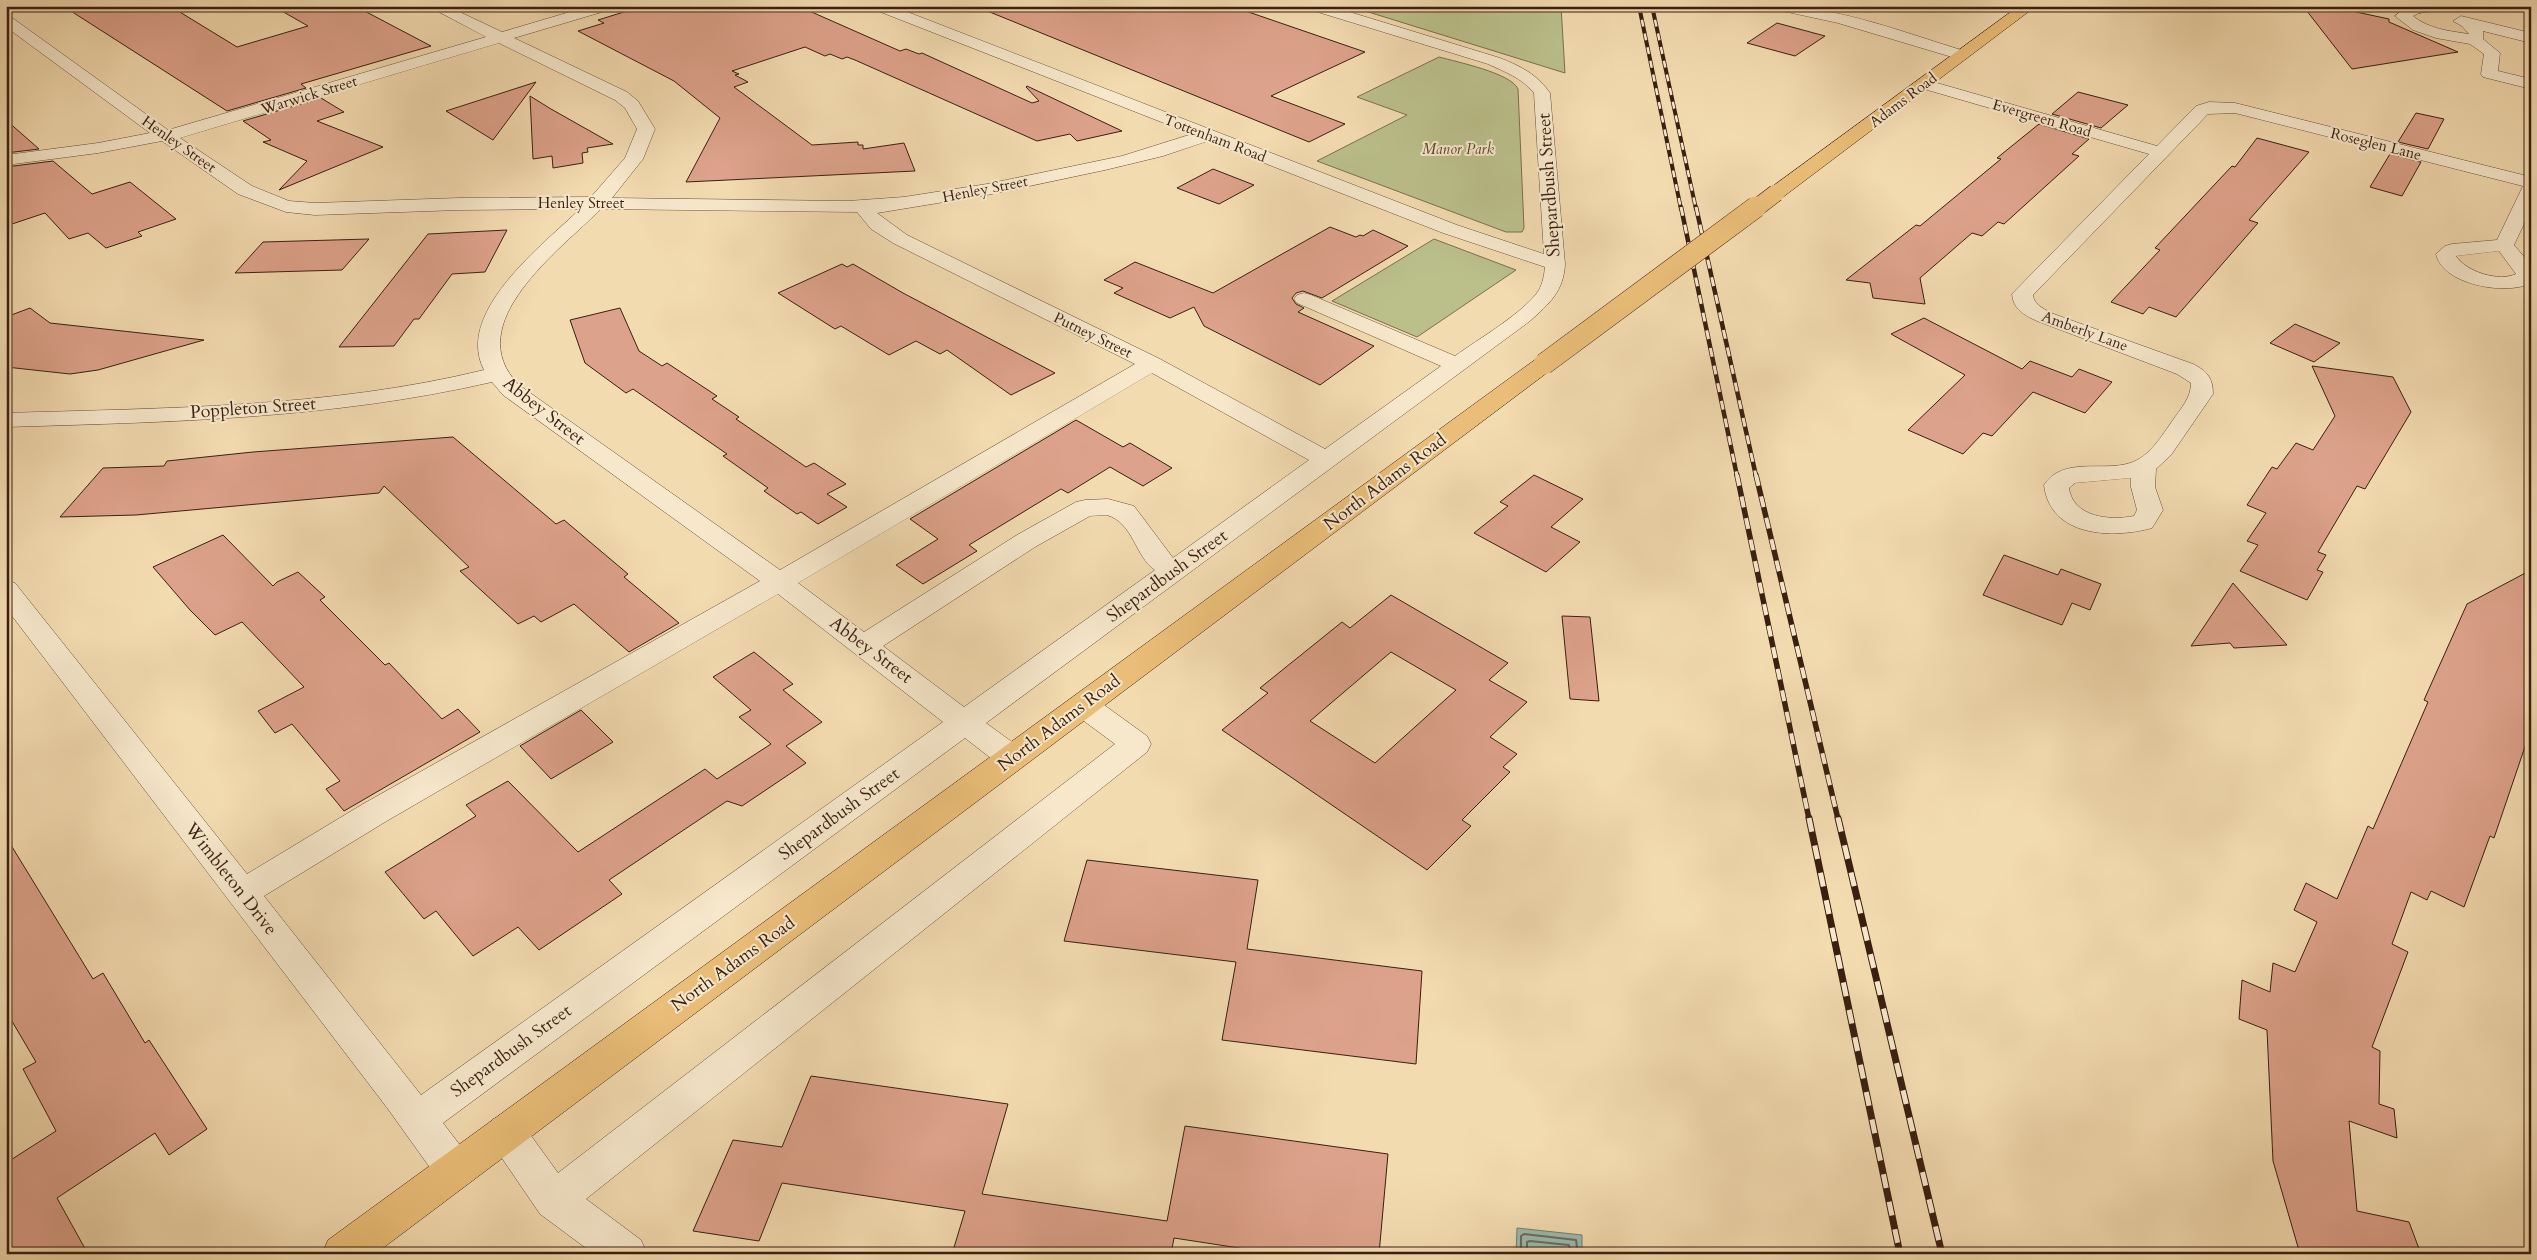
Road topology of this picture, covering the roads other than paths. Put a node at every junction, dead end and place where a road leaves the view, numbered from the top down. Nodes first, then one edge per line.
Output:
1 (435, 6) edge
2 (606, 6) edge
3 (878, 6) edge
4 (1313, 6) edge
5 (1779, 6) edge
6 (2447, 6) edge
7 (2024, 7) edge
8 (6, 20) edge
9 (2468, 24) junction
10 (501, 38) junction
11 (2531, 38) edge
12 (2475, 40) junction
13 (1962, 55) junction
14 (1923, 84) junction
15 (2531, 84) edge
16 (2222, 106) joint
17 (1206, 135) junction
18 (166, 136) junction
19 (2160, 152) junction
20 (6, 160) edge
21 (2531, 183) edge
22 (2531, 188) edge
23 (1776, 193) joint
24 (598, 203) junction
25 (868, 207) junction
26 (2504, 245) dead end
27 (1555, 264) junction
28 (1304, 299) dead end
29 (1152, 364) junction
30 (1457, 365) junction
31 (497, 374) junction
32 (6, 420) edge
33 (1327, 460) junction
34 (2144, 466) dead end
35 (1175, 571) junction
36 (779, 582) junction
37 (6, 589) edge
38 (864, 645) junction
39 (1083, 705) junction
40 (966, 722) junction
41 (1012, 758) junction
42 (242, 893) junction
43 (418, 1119) junction
44 (506, 1132) junction
45 (455, 1170) junction
46 (554, 1200) junction
47 (342, 1254) edge
48 (628, 1254) edge

1 - 10 street, Abbey Street
2 - 10 street, Warwick Street
3 - 17 street, Tottenham Road
4 - 27 street, Shepardbush Street
5 - 13 street
6 - 9 street
6 - 12 street
7 - 13 main road, Adams Road
8 - 18 street, Henley Street
9 - 11 street
9 - 12 street
10 - 18 street, Warwick Street
10 - 24 street, Abbey Street
12 - 15 street
13 - 14 main road, Adams Road
14 - 19 street, Evergreen Road
14 - 23 main road, Adams Road
16 - 19 street, Amberly Lane
16 - 21 street, Roseglen Lane
17 - 25 street, Henley Street
17 - 27 street, Tottenham Road
18 - 20 street, Warwick Street
18 - 24 street, Henley Street
19 - 34 street, Amberly Lane
22 - 26 street
23 - 39 main road, North Adams Road, bridge
24 - 25 street, Henley Street
24 - 31 street, Abbey Street
25 - 29 street, Putney Street
27 - 30 street, Shepardbush Street
28 - 30 street
29 - 33 street, Putney Street
29 - 36 street
30 - 33 street, Shepardbush Street
31 - 32 street, Poppleton Street
31 - 36 street, Abbey Street
33 - 35 street, Shepardbush Street
35 - 38 street
35 - 40 street, Shepardbush Street
36 - 38 street, Abbey Street
36 - 42 street
37 - 42 street, Wimbleton Drive
38 - 40 street, Abbey Street
39 - 41 main road, North Adams Road
39 - 46 street
40 - 41 street, Abbey Street
40 - 43 street, Shepardbush Street
41 - 44 main road, North Adams Road
42 - 43 street, Wimbleton Drive
43 - 45 street, Wimbleton Drive
44 - 45 main road, North Adams Road
44 - 46 street
45 - 47 main road, North Adams Road
46 - 48 street

